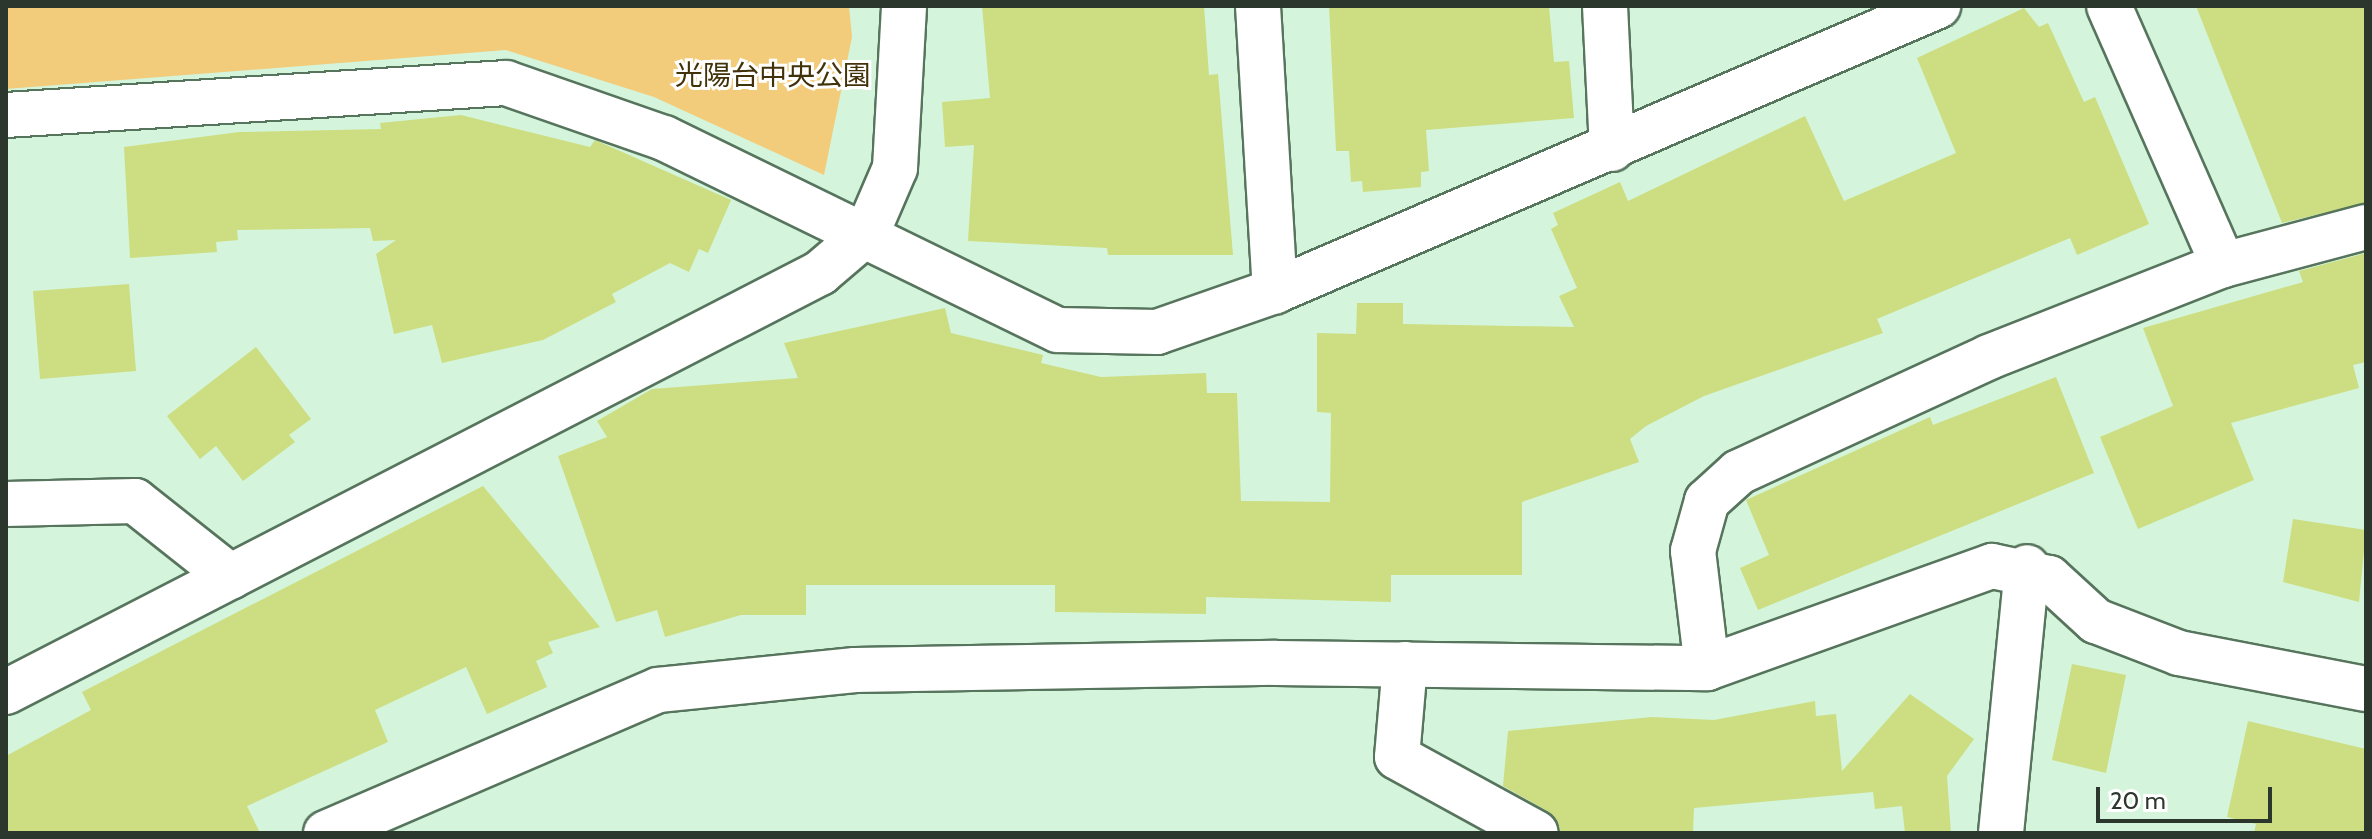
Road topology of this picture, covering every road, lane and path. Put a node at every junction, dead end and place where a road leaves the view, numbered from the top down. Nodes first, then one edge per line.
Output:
1 (904, 6) edge
2 (1258, 6) edge
3 (1605, 6) edge
4 (1938, 6) edge
5 (2109, 6) edge
6 (6, 115) edge
7 (1612, 149) junction
8 (2366, 227) edge
9 (867, 233) junction
10 (2223, 265) junction
11 (1275, 291) junction
12 (6, 504) edge
13 (2027, 567) junction
14 (231, 577) junction
15 (1405, 664) junction
16 (1707, 668) junction
17 (2366, 689) edge
18 (6, 692) edge
19 (326, 833) edge
20 (1536, 833) edge
21 (2001, 833) edge

1 - 9 street
2 - 11 street
3 - 7 street
4 - 7 street
5 - 10 street
6 - 9 street
7 - 11 street
8 - 10 street
9 - 11 street
9 - 14 street
10 - 16 street
12 - 14 street
13 - 16 street
13 - 17 street
13 - 21 street
14 - 18 street
15 - 16 street
15 - 19 street
15 - 20 street

